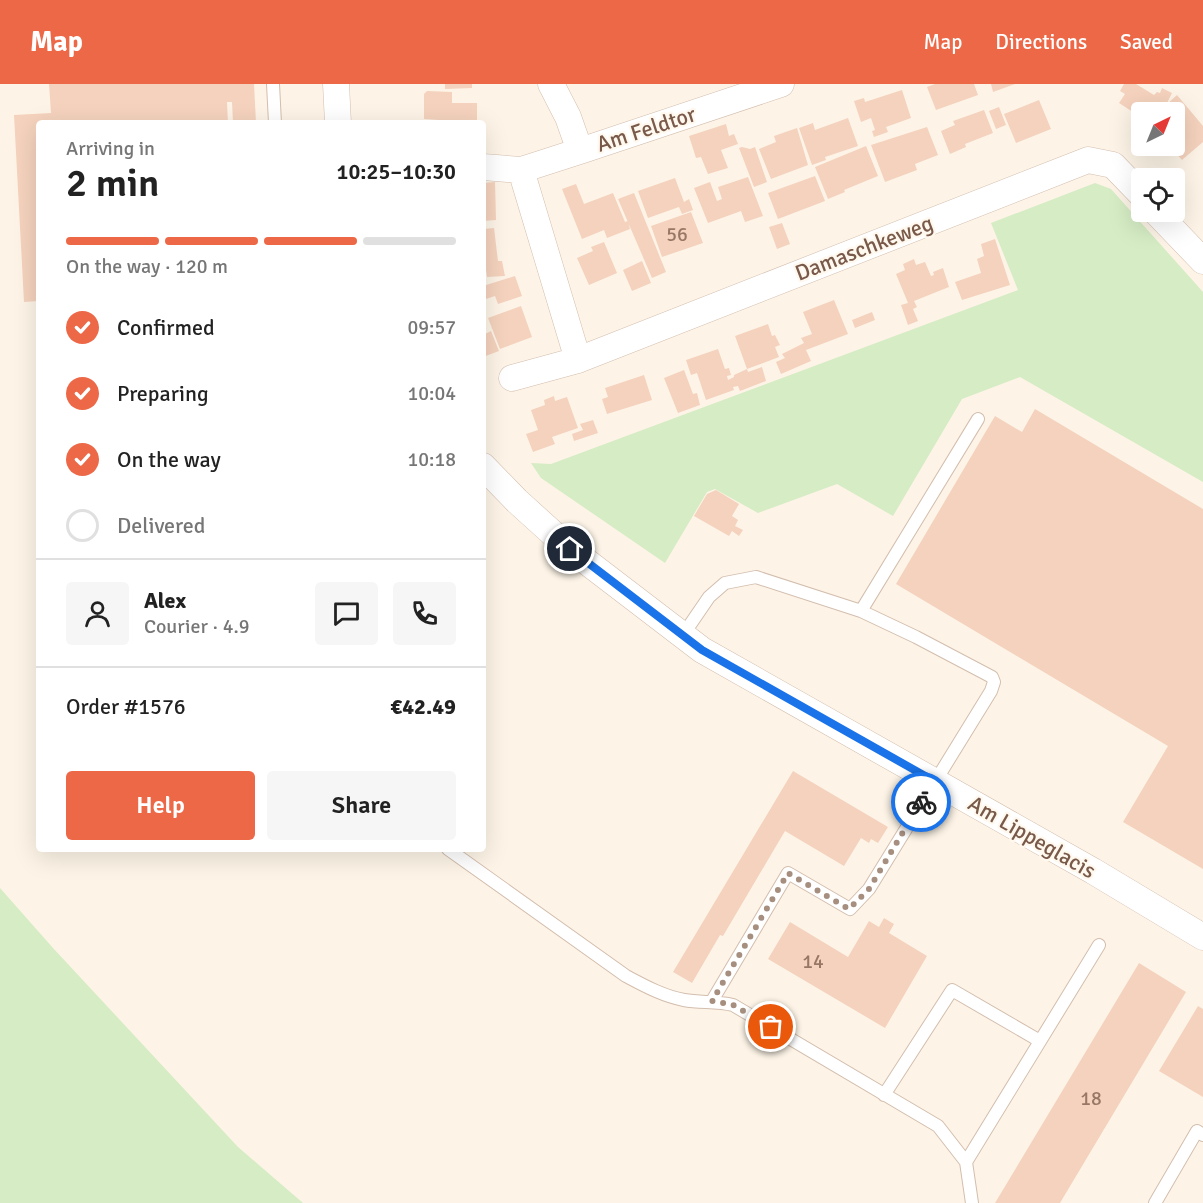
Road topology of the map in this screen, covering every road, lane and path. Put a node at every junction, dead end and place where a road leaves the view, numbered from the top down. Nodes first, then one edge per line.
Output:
1 (273, 84) edge
2 (336, 84) edge
3 (551, 84) edge
4 (781, 84) edge
5 (275, 120) edge
6 (338, 120) edge
7 (580, 151) junction
8 (486, 167) edge
9 (521, 170) junction
10 (1131, 184) edge
11 (1166, 222) edge
12 (1203, 261) edge
13 (578, 360) junction
14 (512, 378) dead end
15 (978, 419) dead end
16 (486, 469) edge
17 (861, 611) junction
18 (682, 635) junction
19 (934, 781) junction
20 (452, 852) edge
21 (1203, 937) edge
22 (1099, 945) dead end
23 (712, 1001) junction
24 (1040, 1041) junction
25 (885, 1095) junction
26 (1203, 1135) edge
27 (966, 1162) junction
28 (972, 1203) edge
29 (1155, 1203) edge

1 - 5 lane
2 - 6 street
3 - 7 street, Am Feldtor
4 - 7 street, Am Feldtor
7 - 9 street
8 - 9 street
9 - 13 street
10 - 13 street, Damaschkeweg
11 - 12 street
13 - 14 street, Damaschkeweg
15 - 17 lane
16 - 18 street, Am Lippeglacis
17 - 18 lane
17 - 19 lane
18 - 19 street, Am Lippeglacis
19 - 21 street, Am Lippeglacis
19 - 23 lane
20 - 23 lane
22 - 24 lane
23 - 25 lane
24 - 25 lane
24 - 27 lane
25 - 27 lane
26 - 29 lane
27 - 28 lane

